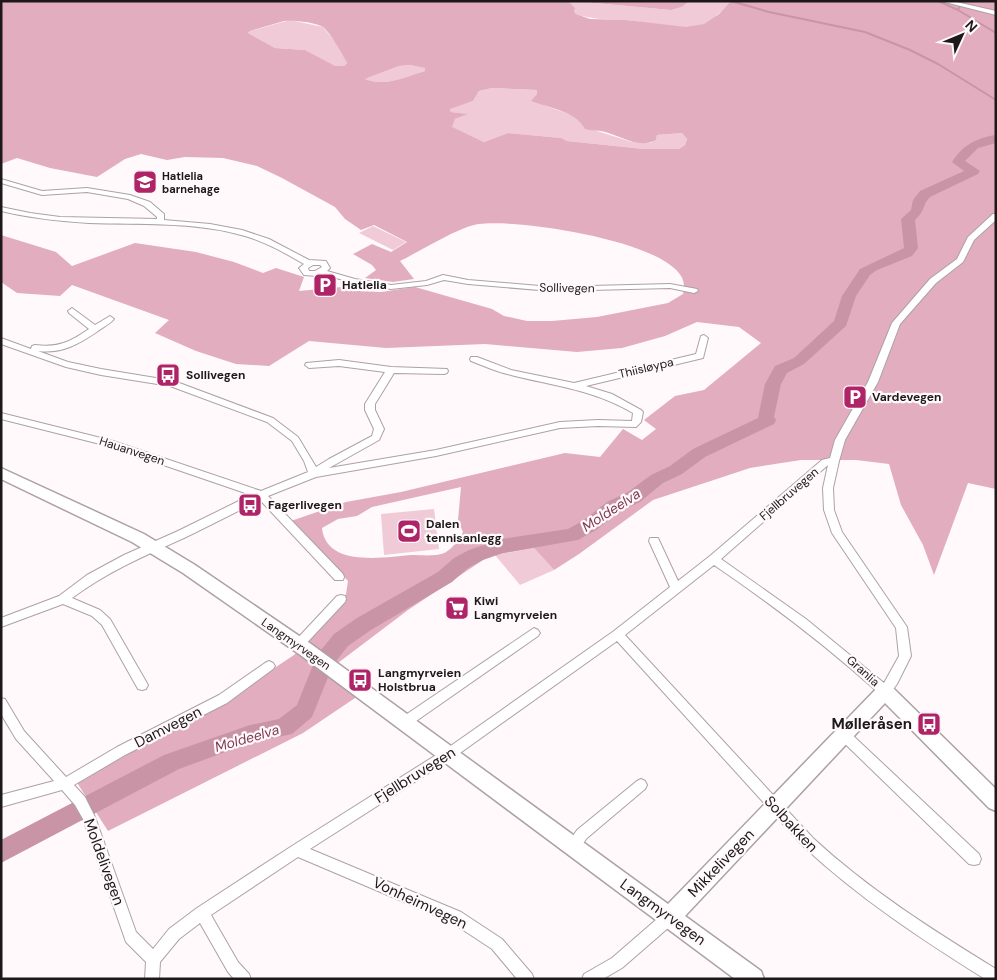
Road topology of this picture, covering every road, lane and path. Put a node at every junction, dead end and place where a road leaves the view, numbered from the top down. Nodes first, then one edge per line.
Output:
1 (944, 1) edge
2 (996, 13) edge
3 (1, 181) edge
4 (1, 209) edge
5 (996, 216) edge
6 (160, 221) junction
7 (694, 291) dead end
8 (72, 310) dead end
9 (110, 320) dead end
10 (94, 329) junction
11 (704, 338) dead end
12 (1, 341) edge
13 (19, 347) junction
14 (474, 359) dead end
15 (309, 365) dead end
16 (391, 370) junction
17 (444, 371) dead end
18 (575, 385) junction
19 (1, 416) edge
20 (834, 461) junction
21 (1, 473) edge
22 (314, 474) junction
23 (261, 494) junction
24 (654, 541) dead end
25 (153, 546) junction
26 (714, 560) junction
27 (339, 577) dead end
28 (676, 589) junction
29 (63, 599) junction
30 (341, 599) dead end
31 (1, 622) edge
32 (534, 633) dead end
33 (618, 634) junction
34 (301, 647) junction
35 (269, 666) dead end
36 (142, 685) dead end
37 (885, 691) junction
38 (1, 703) edge
39 (405, 722) junction
40 (843, 734) junction
41 (447, 754) junction
42 (64, 784) junction
43 (641, 785) dead end
44 (1, 801) edge
45 (996, 802) edge
46 (775, 806) junction
47 (573, 846) junction
48 (297, 850) junction
49 (974, 859) dead end
50 (202, 914) junction
51 (670, 918) junction
52 (154, 958) junction
53 (996, 977) edge
54 (152, 979) edge
55 (244, 979) edge
56 (527, 979) edge
57 (589, 979) edge
58 (753, 979) edge

1 - 2 street
3 - 6 street
4 - 6 street, Sollivegen
5 - 20 street
6 - 7 street, Sollivegen
8 - 10 street
9 - 10 street
10 - 13 street
11 - 18 street, Thiisløypa
12 - 13 street
13 - 22 street
14 - 18 street
15 - 16 street
16 - 17 street
16 - 22 street
18 - 22 street
19 - 23 street, Hauanvegen
20 - 26 street, Fjellbruvegen
20 - 37 street, Mikkelivegen
21 - 25 main road, Langmyrvegen
22 - 23 street
23 - 25 street
23 - 27 street
24 - 28 street
25 - 29 street
25 - 34 main road, Langmyrvegen
26 - 28 street, Fjellbruvegen
26 - 37 street, Granlia
28 - 33 street, Fjellbruvegen
29 - 31 street
29 - 36 street
30 - 34 street
32 - 39 street
33 - 41 street, Fjellbruvegen
33 - 46 street, Solbakken
34 - 39 main road, Langmyrvegen
35 - 42 street, Damvegen
37 - 40 main road, Mikkelivegen
37 - 45 main road, Granlia
38 - 42 street, Moldelivegen
39 - 41 main road, Langmyrvegen
40 - 46 main road, Mikkelivegen
40 - 49 street
41 - 47 main road, Langmyrvegen
41 - 48 street, Fjellbruvegen
42 - 44 street, Damvegen
42 - 52 street, Moldelivegen
43 - 47 street
46 - 51 main road, Mikkelivegen
46 - 53 street, Solbakken
47 - 51 main road, Langmyrvegen
48 - 50 street, Fjellbruvegen
48 - 56 street, Vonheimvegen
50 - 52 street, Fjellbruvegen
50 - 55 street
51 - 57 street, Mikkelivegen
51 - 58 main road, Langmyrvegen
52 - 54 street

